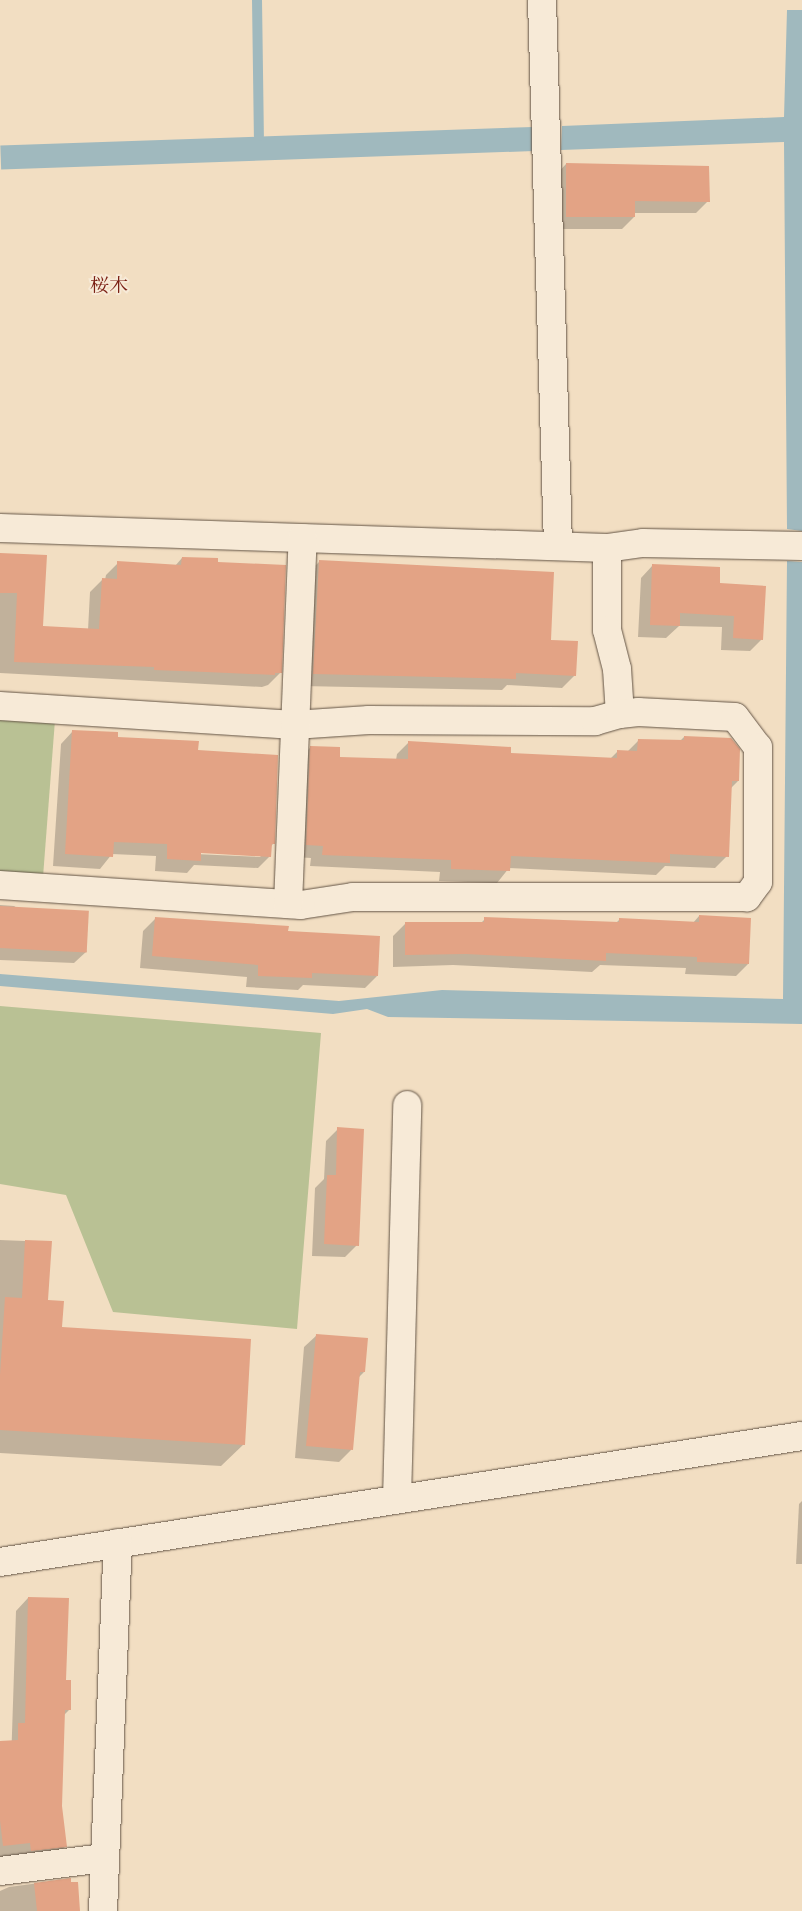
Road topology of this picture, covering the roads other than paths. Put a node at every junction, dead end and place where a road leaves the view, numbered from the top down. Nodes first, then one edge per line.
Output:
1 (542, 0) edge
2 (0, 528) edge
3 (303, 538) junction
4 (558, 546) junction
5 (802, 546) edge
6 (607, 548) junction
7 (0, 706) edge
8 (620, 714) junction
9 (294, 725) junction
10 (0, 885) edge
11 (288, 904) junction
12 (407, 1105) dead end
13 (802, 1436) edge
14 (397, 1500) junction
15 (118, 1543) junction
16 (0, 1562) edge
17 (104, 1858) junction
18 (0, 1871) edge
19 (103, 1911) edge

1 - 4 street
2 - 3 street
3 - 4 street
3 - 9 street
4 - 6 street
5 - 6 street
6 - 8 street
7 - 9 street
8 - 9 street
8 - 11 street
9 - 11 street
10 - 11 street
12 - 14 street
13 - 14 street
14 - 15 street
15 - 16 street
15 - 17 street
17 - 18 street
17 - 19 street

